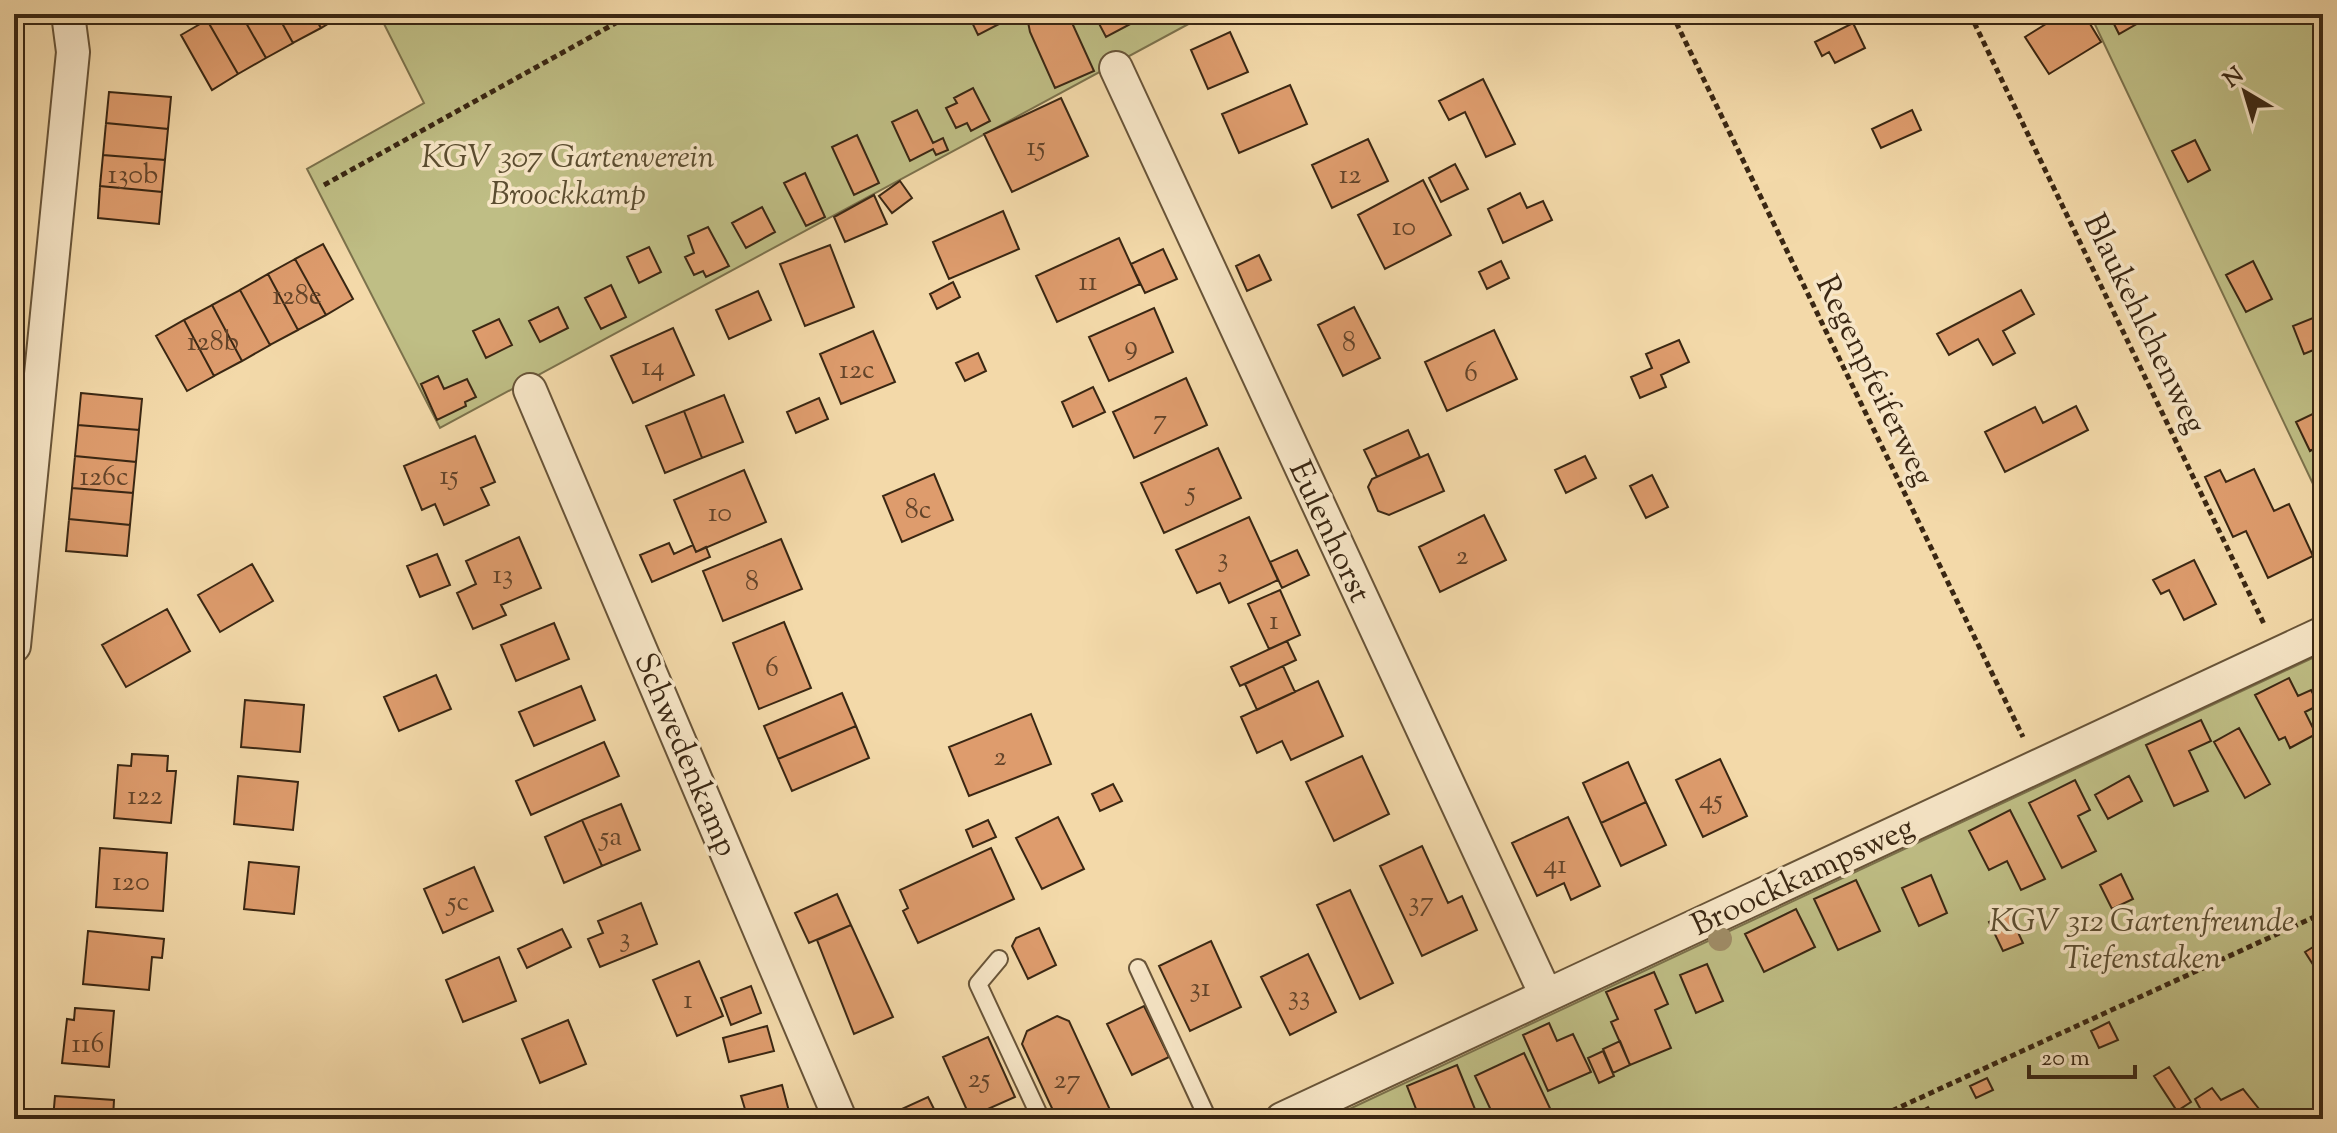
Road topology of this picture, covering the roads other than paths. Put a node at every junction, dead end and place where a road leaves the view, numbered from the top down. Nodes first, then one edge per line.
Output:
1 (68, 14) edge
2 (1116, 68) dead end
3 (530, 390) dead end
4 (2323, 633) edge
5 (14, 646) edge
6 (999, 959) dead end
7 (1138, 968) dead end
8 (1545, 993) junction
9 (840, 1119) edge
10 (1041, 1119) edge
11 (1208, 1119) edge
12 (1282, 1119) edge

1 - 5 street
2 - 8 street, Eulenhorst
3 - 9 street, Schwedenkamp
4 - 8 street, Broockkampsweg
6 - 10 lane
7 - 11 lane
8 - 12 street, Broockkampsweg

